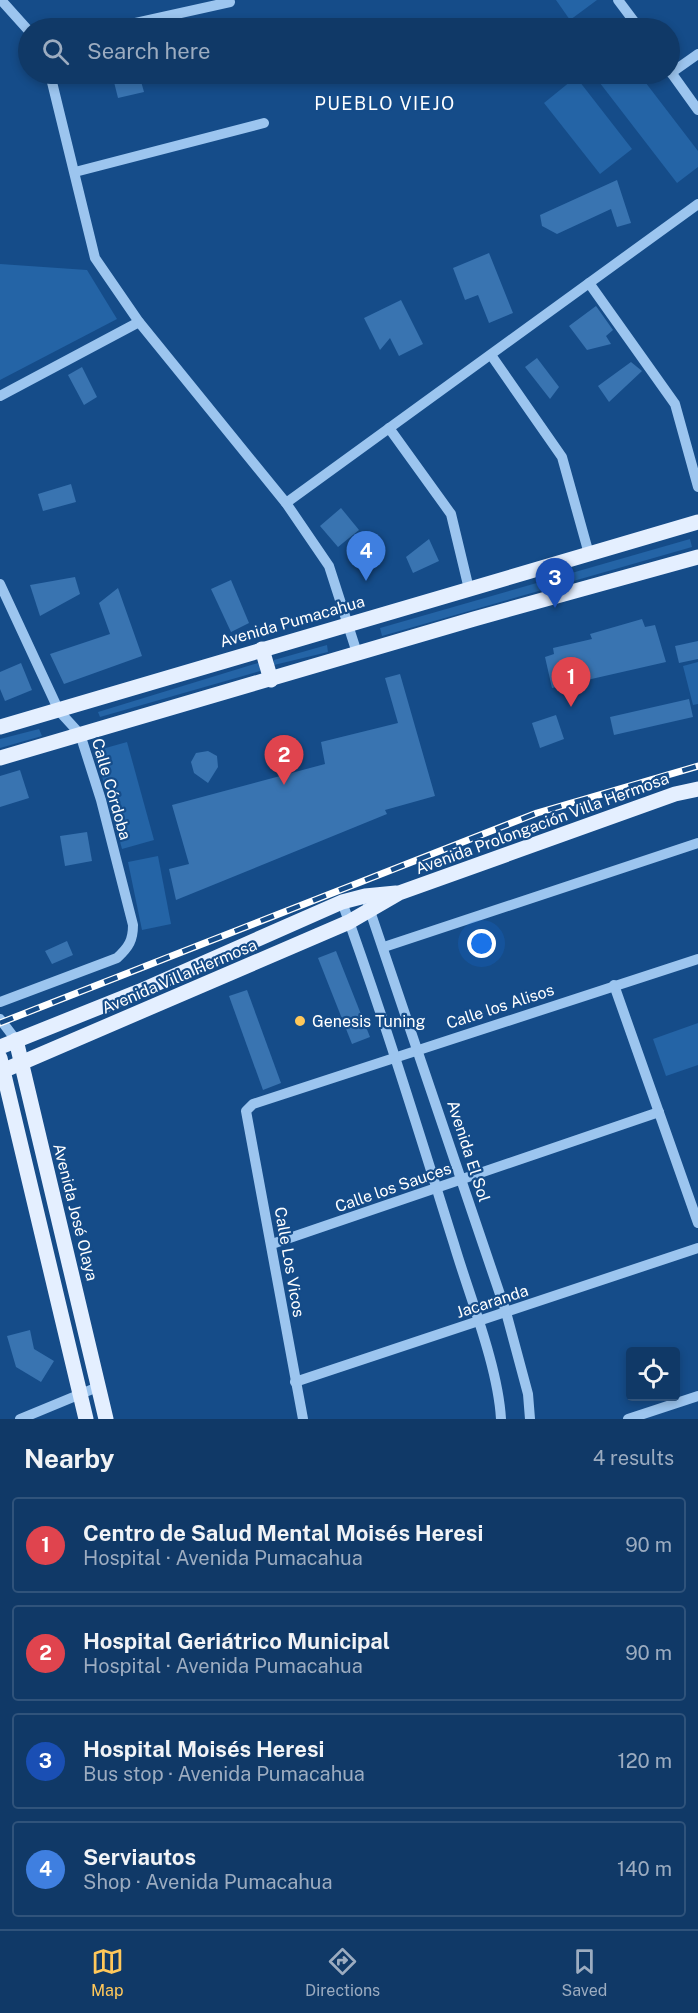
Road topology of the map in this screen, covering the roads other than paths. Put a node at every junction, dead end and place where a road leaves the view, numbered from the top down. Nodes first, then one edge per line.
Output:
1 (2, 0) edge
2 (618, 0) edge
3 (230, 2) dead end
4 (18, 18) edge
5 (158, 18) edge
6 (632, 18) edge
7 (698, 54) edge
8 (680, 66) edge
9 (53, 84) edge
10 (679, 84) edge
11 (698, 110) edge
12 (264, 123) dead end
13 (75, 172) junction
14 (698, 204) edge
15 (589, 283) junction
16 (139, 322) junction
17 (490, 355) junction
18 (0, 396) edge
19 (389, 428) junction
20 (698, 487) edge
21 (286, 503) junction
22 (698, 522) edge
23 (589, 554) junction
24 (698, 557) edge
25 (0, 584) edge
26 (469, 590) junction
27 (348, 623) junction
28 (262, 649) junction
29 (357, 654) junction
30 (271, 680) junction
31 (59, 711) junction
32 (0, 727) edge
33 (80, 734) junction
34 (0, 758) edge
35 (698, 789) edge
36 (698, 843) edge
37 (399, 893) junction
38 (365, 896) junction
39 (342, 902) junction
40 (370, 910) junction
41 (349, 922) junction
42 (384, 947) junction
43 (698, 958) edge
44 (614, 985) junction
45 (0, 1002) edge
46 (0, 1019) edge
47 (16, 1040) junction
48 (0, 1047) edge
49 (419, 1049) junction
50 (395, 1057) junction
51 (21, 1063) junction
52 (1, 1067) edge
53 (246, 1111) joint
54 (659, 1112) junction
55 (38, 1129) junction
56 (19, 1133) junction
57 (463, 1179) junction
58 (436, 1188) junction
59 (60, 1221) junction
60 (698, 1223) edge
61 (42, 1226) junction
62 (272, 1244) junction
63 (698, 1248) edge
64 (82, 1311) junction
65 (506, 1312) junction
66 (63, 1315) junction
67 (477, 1321) junction
68 (296, 1382) junction
69 (99, 1386) junction
70 (81, 1394) junction
71 (698, 1396) edge
72 (20, 1419) edge
73 (86, 1419) edge
74 (106, 1419) edge
75 (303, 1419) edge
76 (501, 1419) edge
77 (530, 1419) edge
78 (628, 1419) edge

1 - 4 street
2 - 6 street
3 - 5 street
7 - 8 street
9 - 13 street
10 - 11 street
12 - 13 street
13 - 16 street
14 - 15 street
15 - 17 street
15 - 20 street
16 - 18 street
16 - 21 street
17 - 19 street
17 - 23 street
19 - 21 street
19 - 26 street
21 - 27 street
22 - 23 main road, Avenida Pumacahua
23 - 26 main road, Avenida Pumacahua
24 - 29 main road
25 - 31 street, Calle Córdoba
26 - 27 main road, Avenida Pumacahua
27 - 28 main road, Avenida Pumacahua
27 - 29 street
28 - 30 main road
28 - 31 main road, Avenida Pumacahua
29 - 30 main road
30 - 33 main road
31 - 32 main road, Avenida Pumacahua
31 - 33 street, Calle Córdoba
33 - 34 main road
33 - 45 street, Calle Córdoba
35 - 37 main road, Avenida Prolongación Villa Hermosa
36 - 42 street
37 - 38 main road, Avenida Prolongación Villa Hermosa
37 - 40 main road, Avenida Prolongación Villa Hermosa
38 - 39 main road, Avenida Villa Hermosa
38 - 40 street, Avenida El Sol
39 - 41 street
39 - 47 main road, Avenida Villa Hermosa
40 - 41 main road, Avenida Villa Hermosa
40 - 42 street, Avenida El Sol
41 - 50 street
41 - 51 main road, Avenida Villa Hermosa
42 - 49 street, Avenida El Sol
43 - 44 street, Calle los Alisos
44 - 49 street, Calle los Alisos
44 - 54 street
46 - 47 street, Avenida José Olaya
47 - 48 main road, Avenida Villa Hermosa
47 - 51 main road, Avenida José Olaya
49 - 50 street, Calle los Alisos
49 - 57 street, Avenida El Sol
50 - 53 street, Calle los Alisos
50 - 58 street
51 - 52 main road, Avenida Villa Hermosa
51 - 55 main road, Avenida José Olaya
52 - 56 main road
53 - 62 street, Calle Los Vicos
54 - 57 street, Calle los Sauces
54 - 60 street
55 - 56 main road
55 - 59 main road, Avenida José Olaya
56 - 61 main road
57 - 58 street, Calle los Sauces
57 - 65 street, Avenida El Sol
58 - 62 street, Calle los Sauces
58 - 67 street
59 - 61 main road
59 - 64 main road, Avenida José Olaya
61 - 66 main road
62 - 68 street, Calle Los Vicos
63 - 65 street, Jacaranda
64 - 66 main road
64 - 69 main road, Avenida José Olaya
65 - 67 street, Jacaranda
65 - 77 street, Avenida El Sol
66 - 70 main road
67 - 68 street, Jacaranda
67 - 76 street
68 - 75 street, Calle Los Vicos
69 - 70 street
69 - 74 main road, Avenida José Olaya
70 - 72 street
70 - 73 main road
71 - 78 street

